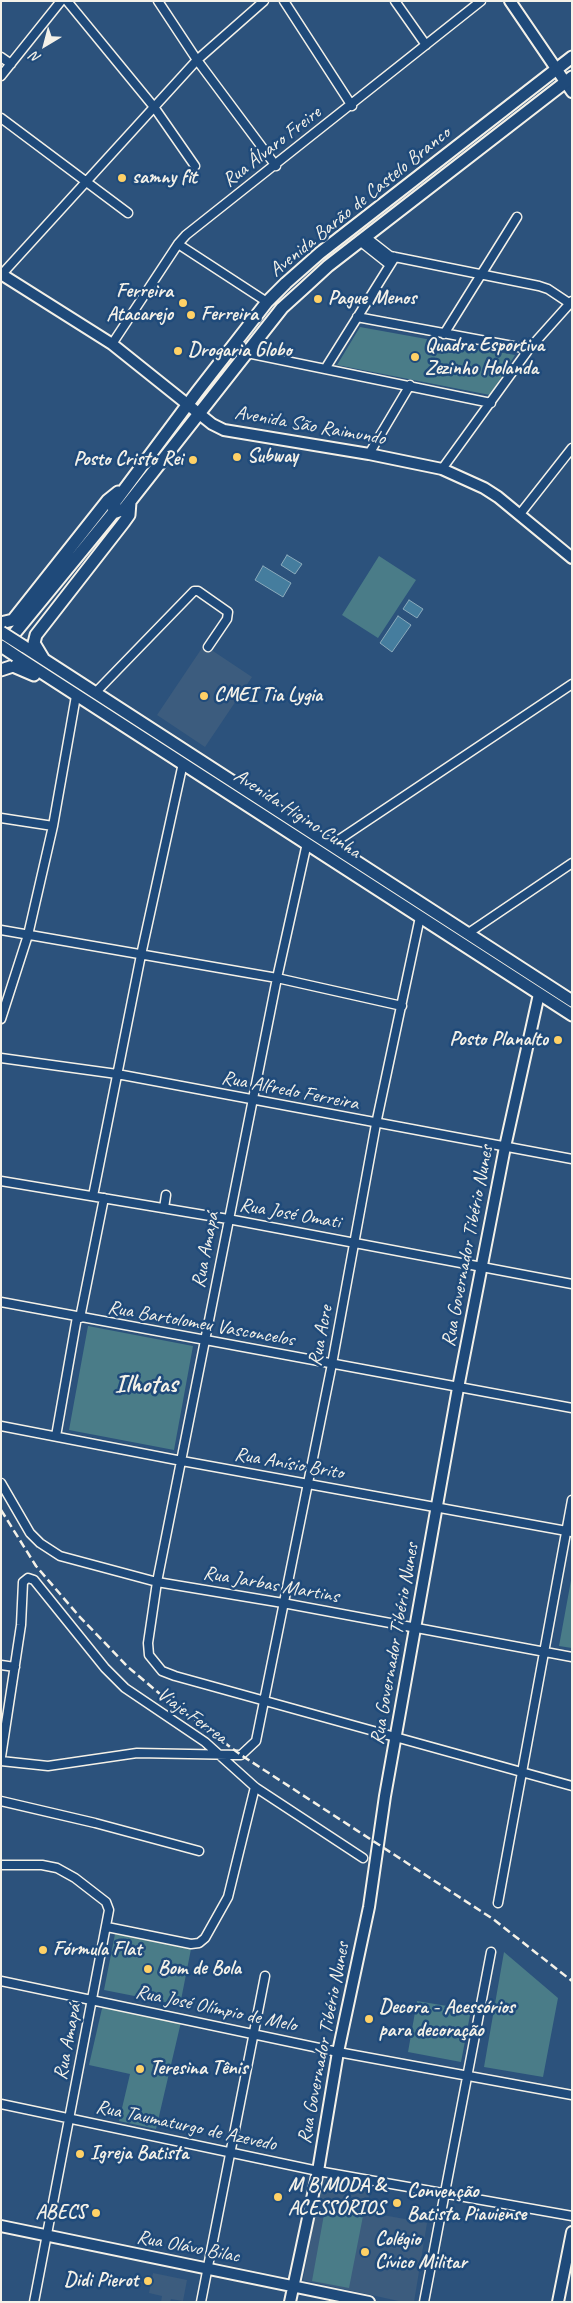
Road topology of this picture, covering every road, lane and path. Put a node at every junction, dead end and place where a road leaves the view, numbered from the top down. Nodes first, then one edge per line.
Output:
1 (62, 1) edge
2 (67, 1) edge
3 (158, 1) edge
4 (264, 1) edge
5 (284, 1) edge
6 (395, 1) edge
7 (481, 1) edge
8 (510, 1) edge
9 (426, 45) junction
10 (1, 57) edge
11 (572, 57) edge
12 (197, 60) junction
13 (11, 64) junction
14 (556, 70) junction
15 (1, 76) edge
16 (568, 79) edge
17 (572, 92) edge
18 (352, 106) junction
19 (154, 107) junction
20 (1, 118) edge
21 (195, 166) dead end
22 (276, 166) junction
23 (86, 180) junction
24 (128, 213) dead end
25 (518, 217) dead end
26 (364, 240) junction
27 (178, 244) junction
28 (393, 256) junction
29 (390, 265) junction
30 (2, 274) edge
31 (481, 275) junction
32 (267, 302) junction
33 (570, 302) edge
34 (357, 317) junction
35 (444, 334) junction
36 (112, 344) junction
37 (529, 349) junction
38 (247, 353) junction
39 (325, 369) junction
40 (410, 385) junction
41 (491, 403) junction
42 (188, 404) junction
43 (200, 414) junction
44 (572, 448) edge
45 (369, 454) junction
46 (442, 469) junction
47 (122, 492) junction
48 (130, 502) junction
49 (113, 513) junction
50 (520, 514) junction
51 (572, 558) edge
52 (1, 623) edge
53 (1, 632) edge
54 (208, 647) dead end
55 (1, 648) edge
56 (46, 662) junction
57 (1, 670) edge
58 (47, 677) junction
59 (572, 684) edge
60 (95, 693) junction
61 (76, 696) junction
62 (183, 763) junction
63 (1, 818) edge
64 (53, 826) junction
65 (307, 843) junction
66 (331, 845) junction
67 (572, 863) edge
68 (420, 917) junction
69 (1, 930) edge
70 (467, 934) junction
71 (28, 935) junction
72 (142, 955) junction
73 (277, 978) junction
74 (551, 987) junction
75 (539, 994) junction
76 (572, 1001) edge
77 (402, 1006) junction
78 (572, 1015) edge
79 (1, 1019) edge
80 (1, 1058) edge
81 (117, 1074) junction
82 (254, 1101) junction
83 (376, 1124) junction
84 (505, 1146) junction
85 (572, 1159) edge
86 (1, 1181) edge
87 (166, 1195) dead end
88 (93, 1196) junction
89 (104, 1198) junction
90 (164, 1208) junction
91 (228, 1219) junction
92 (355, 1243) junction
93 (482, 1267) junction
94 (572, 1284) edge
95 (1, 1302) edge
96 (78, 1318) junction
97 (205, 1341) junction
98 (332, 1364) junction
99 (458, 1388) junction
100 (572, 1408) edge
101 (1, 1426) edge
102 (56, 1436) junction
103 (182, 1461) junction
104 (1, 1483) edge
105 (307, 1484) junction
106 (572, 1500) edge
107 (437, 1507) junction
108 (569, 1531) edge
109 (157, 1582) junction
110 (283, 1603) junction
111 (416, 1628) junction
112 (543, 1652) junction
113 (572, 1658) edge
114 (1, 1665) edge
115 (15, 1667) junction
116 (265, 1702) junction
117 (396, 1738) junction
118 (220, 1756) junction
119 (1, 1759) edge
120 (523, 1773) junction
121 (255, 1786) junction
122 (572, 1786) edge
123 (1, 1801) edge
124 (200, 1851) dead end
125 (363, 1858) dead end
126 (1, 1865) edge
127 (498, 1903) dead end
128 (107, 1927) junction
129 (491, 1952) dead end
130 (265, 1976) dead end
131 (1, 1981) edge
132 (93, 1998) junction
133 (253, 2034) junction
134 (338, 2052) junction
135 (467, 2075) junction
136 (572, 2095) edge
137 (1, 2104) edge
138 (70, 2118) junction
139 (229, 2152) junction
140 (318, 2171) junction
141 (443, 2194) junction
142 (572, 2216) edge
143 (1, 2226) edge
144 (572, 2232) edge
145 (48, 2236) junction
146 (207, 2269) junction
147 (294, 2286) junction
148 (34, 2302) edge
149 (201, 2302) edge
150 (290, 2302) edge
151 (369, 2302) edge
152 (424, 2302) edge
153 (558, 2302) edge

1 - 13 street
2 - 19 street
3 - 12 street
4 - 12 street
5 - 18 street
6 - 9 street
7 - 9 street, Rua Álvaro Freire
8 - 14 street
9 - 18 street, Rua Álvaro Freire
10 - 13 street
11 - 14 main road, Avenida Barão de Castelo Branco
12 - 19 street
12 - 22 street
13 - 15 street
14 - 16 street
14 - 32 main road, Avenida Barão de Castelo Branco
16 - 17 street
16 - 26 main road, Avenida Barão de Castelo Branco
18 - 22 street, Rua Álvaro Freire
19 - 21 street
19 - 23 street
20 - 23 street
22 - 27 street, Rua Álvaro Freire
23 - 24 street
23 - 30 street
25 - 31 street
26 - 28 street
26 - 29 street
26 - 38 main road, Avenida Barão de Castelo Branco
27 - 32 street
27 - 36 street, Rua Álvaro Freire
28 - 29 street
28 - 31 street
29 - 34 street
30 - 36 street, Avenida São Raimundo
31 - 33 street
31 - 35 street
32 - 42 main road, Avenida Barão de Castelo Branco
33 - 37 street
34 - 35 street
34 - 39 street
35 - 37 street
36 - 42 street, Avenida São Raimundo
37 - 41 street
38 - 39 street
38 - 43 main road, Avenida Barão de Castelo Branco
39 - 40 street
40 - 41 street
40 - 45 street
41 - 46 street
42 - 43 street, Avenida São Raimundo
42 - 47 main road, Avenida Barão de Castelo Branco
43 - 45 street, Avenida São Raimundo
43 - 48 main road, Avenida Barão de Castelo Branco
44 - 50 street
45 - 46 street, Avenida São Raimundo
46 - 50 street, Avenida São Raimundo
47 - 49 main road, Avenida Barão de Castelo Branco
47 - 52 main road
48 - 49 main road, Avenida Barão de Castelo Branco
48 - 56 main road
49 - 55 main road
50 - 51 street, Avenida São Raimundo
53 - 56 main road, Avenida Higino Cunha, bridge
54 - 60 street
55 - 58 main road, Avenida Higino Cunha, bridge
56 - 60 main road, Avenida Higino Cunha
57 - 58 main road
58 - 61 main road, Avenida Higino Cunha
59 - 66 street
60 - 66 main road, Avenida Higino Cunha
61 - 62 main road, Avenida Higino Cunha
61 - 64 street
62 - 65 main road, Avenida Higino Cunha
62 - 72 street
63 - 64 street
64 - 71 street
65 - 68 main road, Avenida Higino Cunha
65 - 73 street, Rua Amapá
66 - 70 main road, Avenida Higino Cunha
67 - 70 street
68 - 75 main road, Avenida Higino Cunha
68 - 77 street, Rua Acre
69 - 71 street
70 - 74 main road, Avenida Higino Cunha
71 - 72 street
71 - 79 street
72 - 73 street
72 - 81 street
73 - 77 street
73 - 82 street, Rua Amapá
74 - 75 street
74 - 76 main road, Avenida Higino Cunha
75 - 78 main road, Avenida Higino Cunha
75 - 84 street, Rua Governador Tibério Nunes
77 - 83 street, Rua Acre
80 - 81 street, Rua Alfredo Ferreira
81 - 82 street, Rua Alfredo Ferreira
81 - 88 street
82 - 83 street, Rua Alfredo Ferreira
82 - 91 street, Rua Amapá
83 - 84 street, Rua Alfredo Ferreira
83 - 92 street, Rua Acre
84 - 85 street, Rua Alfredo Ferreira
84 - 93 street, Rua Governador Tibério Nunes
86 - 88 street, Rua José Omati
87 - 90 street
88 - 89 street, Rua José Omati
89 - 90 street, Rua José Omati
89 - 96 street
90 - 91 street, Rua José Omati
91 - 92 street, Rua José Omati
91 - 97 street, Rua Amapá
92 - 93 street, Rua José Omati
92 - 98 street, Rua Acre
93 - 94 street, Rua José Omati
93 - 99 street, Rua Governador Tibério Nunes
95 - 96 street, Rua Bartolomeu Vasconcelos
96 - 97 street, Rua Bartolomeu Vasconcelos
96 - 102 street
97 - 98 street, Rua Bartolomeu Vasconcelos
97 - 103 street, Rua Amapá
98 - 99 street, Rua Bartolomeu Vasconcelos
98 - 105 street, Rua Acre
99 - 100 street, Rua Bartolomeu Vasconcelos
99 - 107 street, Rua Governador Tibério Nunes
101 - 102 street, Rua Anísio Brito
102 - 103 street, Rua Anísio Brito
103 - 105 street, Rua Anísio Brito
103 - 109 street, Rua Amapá
104 - 109 street, Rua Jarbas Martins
105 - 107 street, Rua Anísio Brito
105 - 110 street, Rua Acre
106 - 108 street
107 - 108 street, Rua Anísio Brito
107 - 111 street, Rua Governador Tibério Nunes
108 - 112 street
109 - 110 street, Rua Jarbas Martins
109 - 116 street, Rua Amapá
110 - 111 street, Rua Jarbas Martins
110 - 116 street, Rua Acre
111 - 112 street, Rua Jarbas Martins
111 - 117 street, Rua Governador Tibério Nunes
112 - 113 street, Rua Jarbas Martins
112 - 120 street
114 - 115 street
115 - 118 street, Viaje Ferrea
115 - 119 street
116 - 117 street
116 - 118 street, Rua Acre
117 - 120 street
117 - 134 street, Rua Governador Tibério Nunes
118 - 119 street
118 - 121 street, Viaje Ferrea
120 - 122 street
120 - 127 street
121 - 125 street, Viaje Ferrea
121 - 128 street
123 - 124 street
126 - 128 street, Rua Amapá
128 - 132 street, Rua Amapá
129 - 135 street
130 - 133 street
131 - 132 street, Rua José Olímpio de Melo
132 - 133 street, Rua José Olímpio de Melo
132 - 138 street, Rua Amapá
133 - 134 street, Rua José Olímpio de Melo
133 - 139 street
134 - 135 street, Rua José Olímpio de Melo
134 - 140 street, Rua Governador Tibério Nunes
135 - 136 street, Rua José Olímpio de Melo
135 - 141 street
137 - 138 street, Rua Taumaturgo de Azevedo
138 - 139 street, Rua Taumaturgo de Azevedo
138 - 145 street, Rua Amapá
139 - 140 street, Rua Taumaturgo de Azevedo
139 - 146 street
140 - 141 street, Rua Taumaturgo de Azevedo
140 - 147 street, Rua Governador Tibério Nunes
141 - 142 street, Rua Taumaturgo de Azevedo
141 - 152 street
143 - 145 street, Rua Olávo Bilac
144 - 153 street
145 - 146 street, Rua Olávo Bilac
145 - 148 street, Rua Amapá
146 - 147 street, Rua Olávo Bilac
146 - 149 street
147 - 150 street, Rua Governador Tibério Nunes
147 - 151 street, Rua Olávo Bilac

